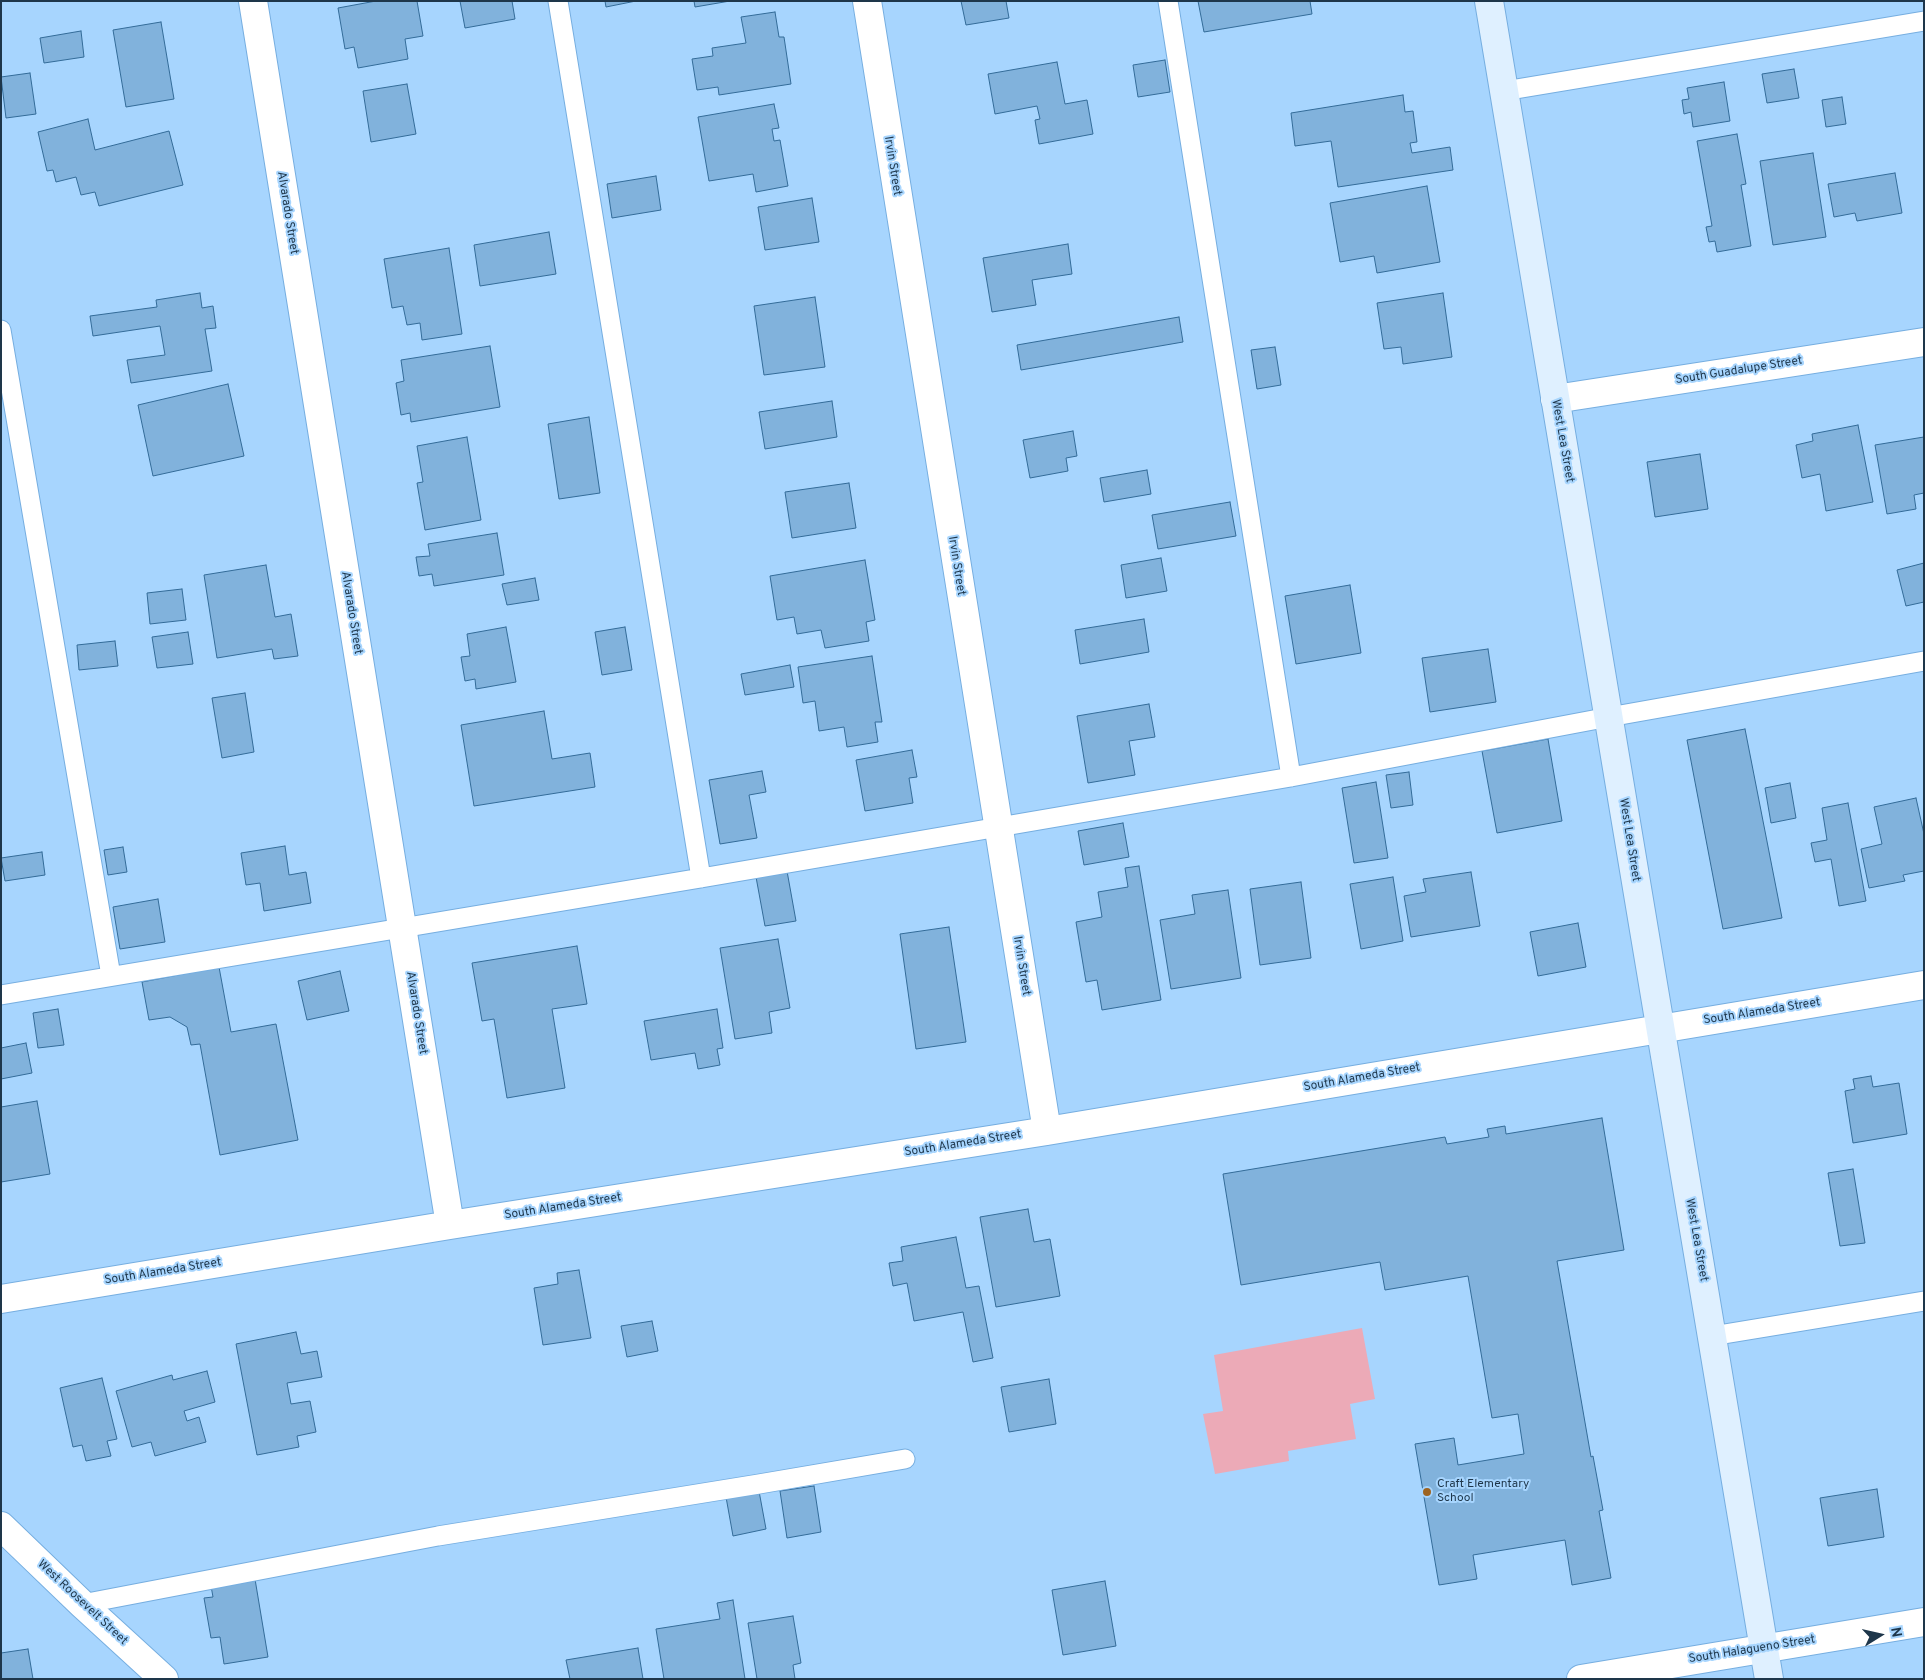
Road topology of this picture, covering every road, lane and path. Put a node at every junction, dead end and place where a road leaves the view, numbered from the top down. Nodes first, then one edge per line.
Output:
1 (253, 1) edge
2 (558, 1) edge
3 (867, 1) edge
4 (1168, 1) edge
5 (1489, 1) edge
6 (1924, 20) edge
7 (1504, 91) junction
8 (1, 330) edge
9 (1924, 342) edge
10 (1555, 400) junction
11 (1924, 661) edge
12 (1609, 717) junction
13 (1291, 776) junction
14 (999, 826) junction
15 (701, 878) junction
16 (402, 927) junction
17 (111, 976) junction
18 (1924, 985) edge
19 (1, 995) edge
20 (1661, 1028) junction
21 (1047, 1131) junction
22 (450, 1225) junction
23 (1, 1299) edge
24 (1924, 1301) edge
25 (1712, 1336) junction
26 (905, 1459) dead end
27 (1, 1526) edge
28 (82, 1604) junction
29 (1924, 1622) edge
30 (1764, 1648) junction
31 (164, 1679) edge
32 (1581, 1679) edge
33 (1769, 1679) edge

1 - 16 street, Alvarado Street
2 - 15 lane
3 - 14 street, Irvin Street
4 - 13 lane
5 - 7 main road, West Lea Street
6 - 7 lane
7 - 10 main road, West Lea Street
8 - 17 lane
9 - 10 street, South Guadalupe Street
10 - 12 main road, West Lea Street
11 - 12 lane
12 - 13 lane
12 - 20 main road, West Lea Street
13 - 14 lane
14 - 15 lane
14 - 21 street, Irvin Street
15 - 16 lane
16 - 17 lane
16 - 22 street, Alvarado Street
17 - 19 lane
18 - 20 street, South Alameda Street
20 - 21 street, South Alameda Street
20 - 25 main road, West Lea Street
21 - 22 street, South Alameda Street
22 - 23 street, South Alameda Street
24 - 25 lane
25 - 30 main road, West Lea Street
26 - 28 lane
27 - 28 street, West Roosevelt Street
28 - 31 street, West Roosevelt Street
29 - 30 street, South Halagueno Street
30 - 32 street, South Halagueno Street
30 - 33 main road, West Lea Street

